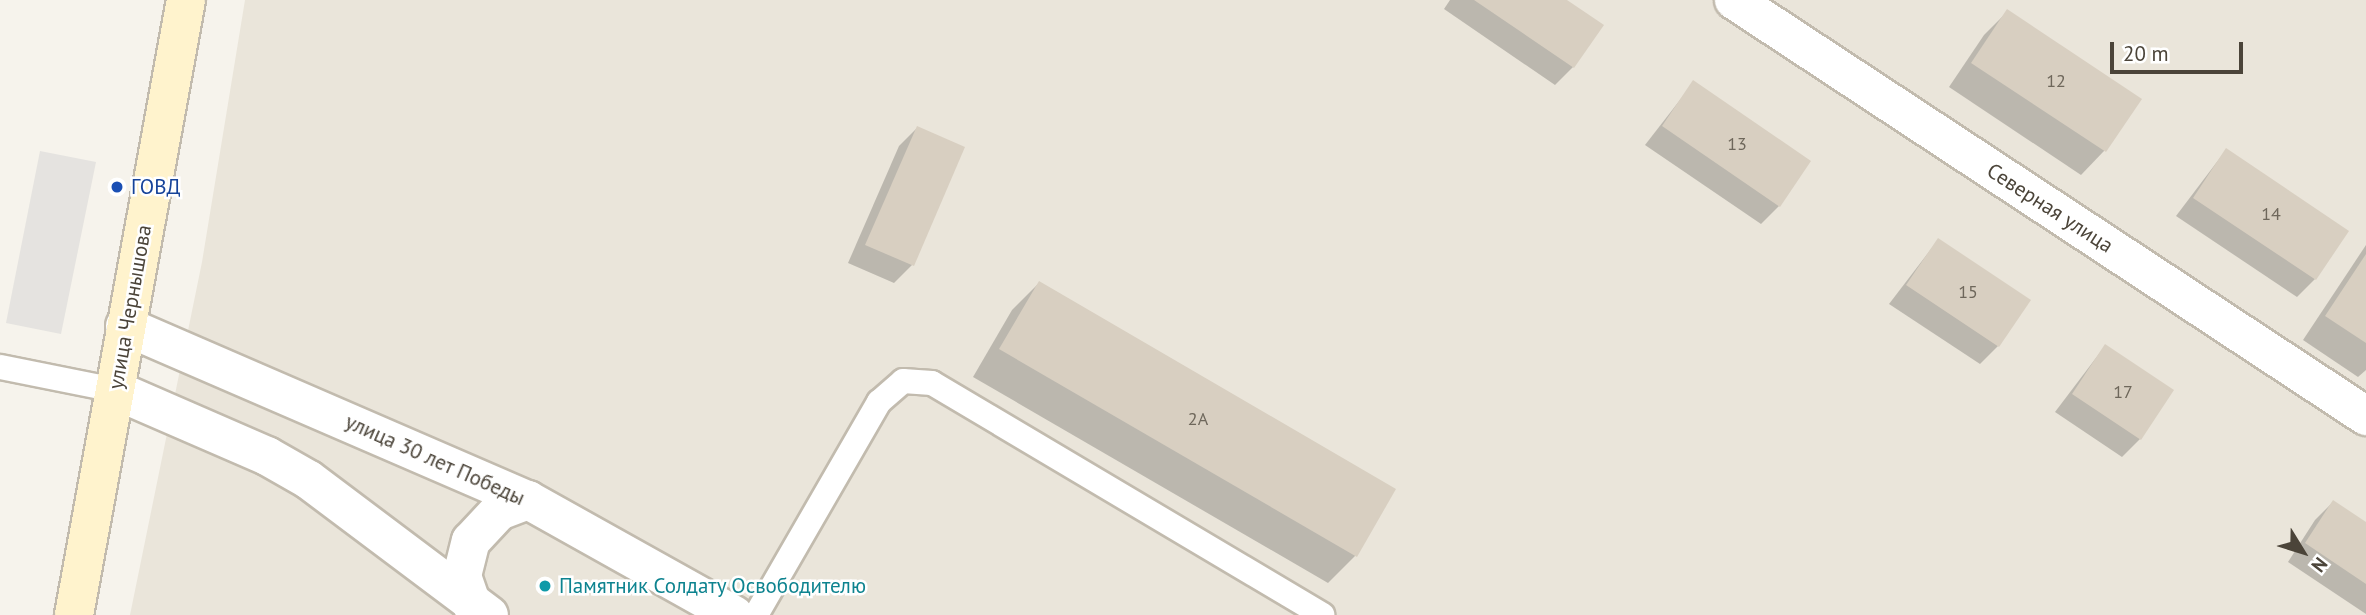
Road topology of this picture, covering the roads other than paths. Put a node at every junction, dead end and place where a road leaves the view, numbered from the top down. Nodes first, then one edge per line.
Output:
1 (186, 0) edge
2 (1734, 0) edge
3 (125, 326) junction
4 (0, 367) edge
5 (115, 390) junction
6 (2366, 416) edge
7 (528, 500) junction
8 (480, 610) edge
9 (74, 615) edge
10 (734, 615) edge
11 (756, 615) edge
12 (1322, 615) edge

1 - 3 main road, улица Чернышова
2 - 6 street, Северная улица
3 - 5 main road, улица Чернышова
3 - 7 street, улица 30 лет Победы
4 - 5 lane
5 - 8 street
5 - 9 main road, улица Чернышова
7 - 8 street
7 - 10 street, улица 30 лет Победы
11 - 12 lane

